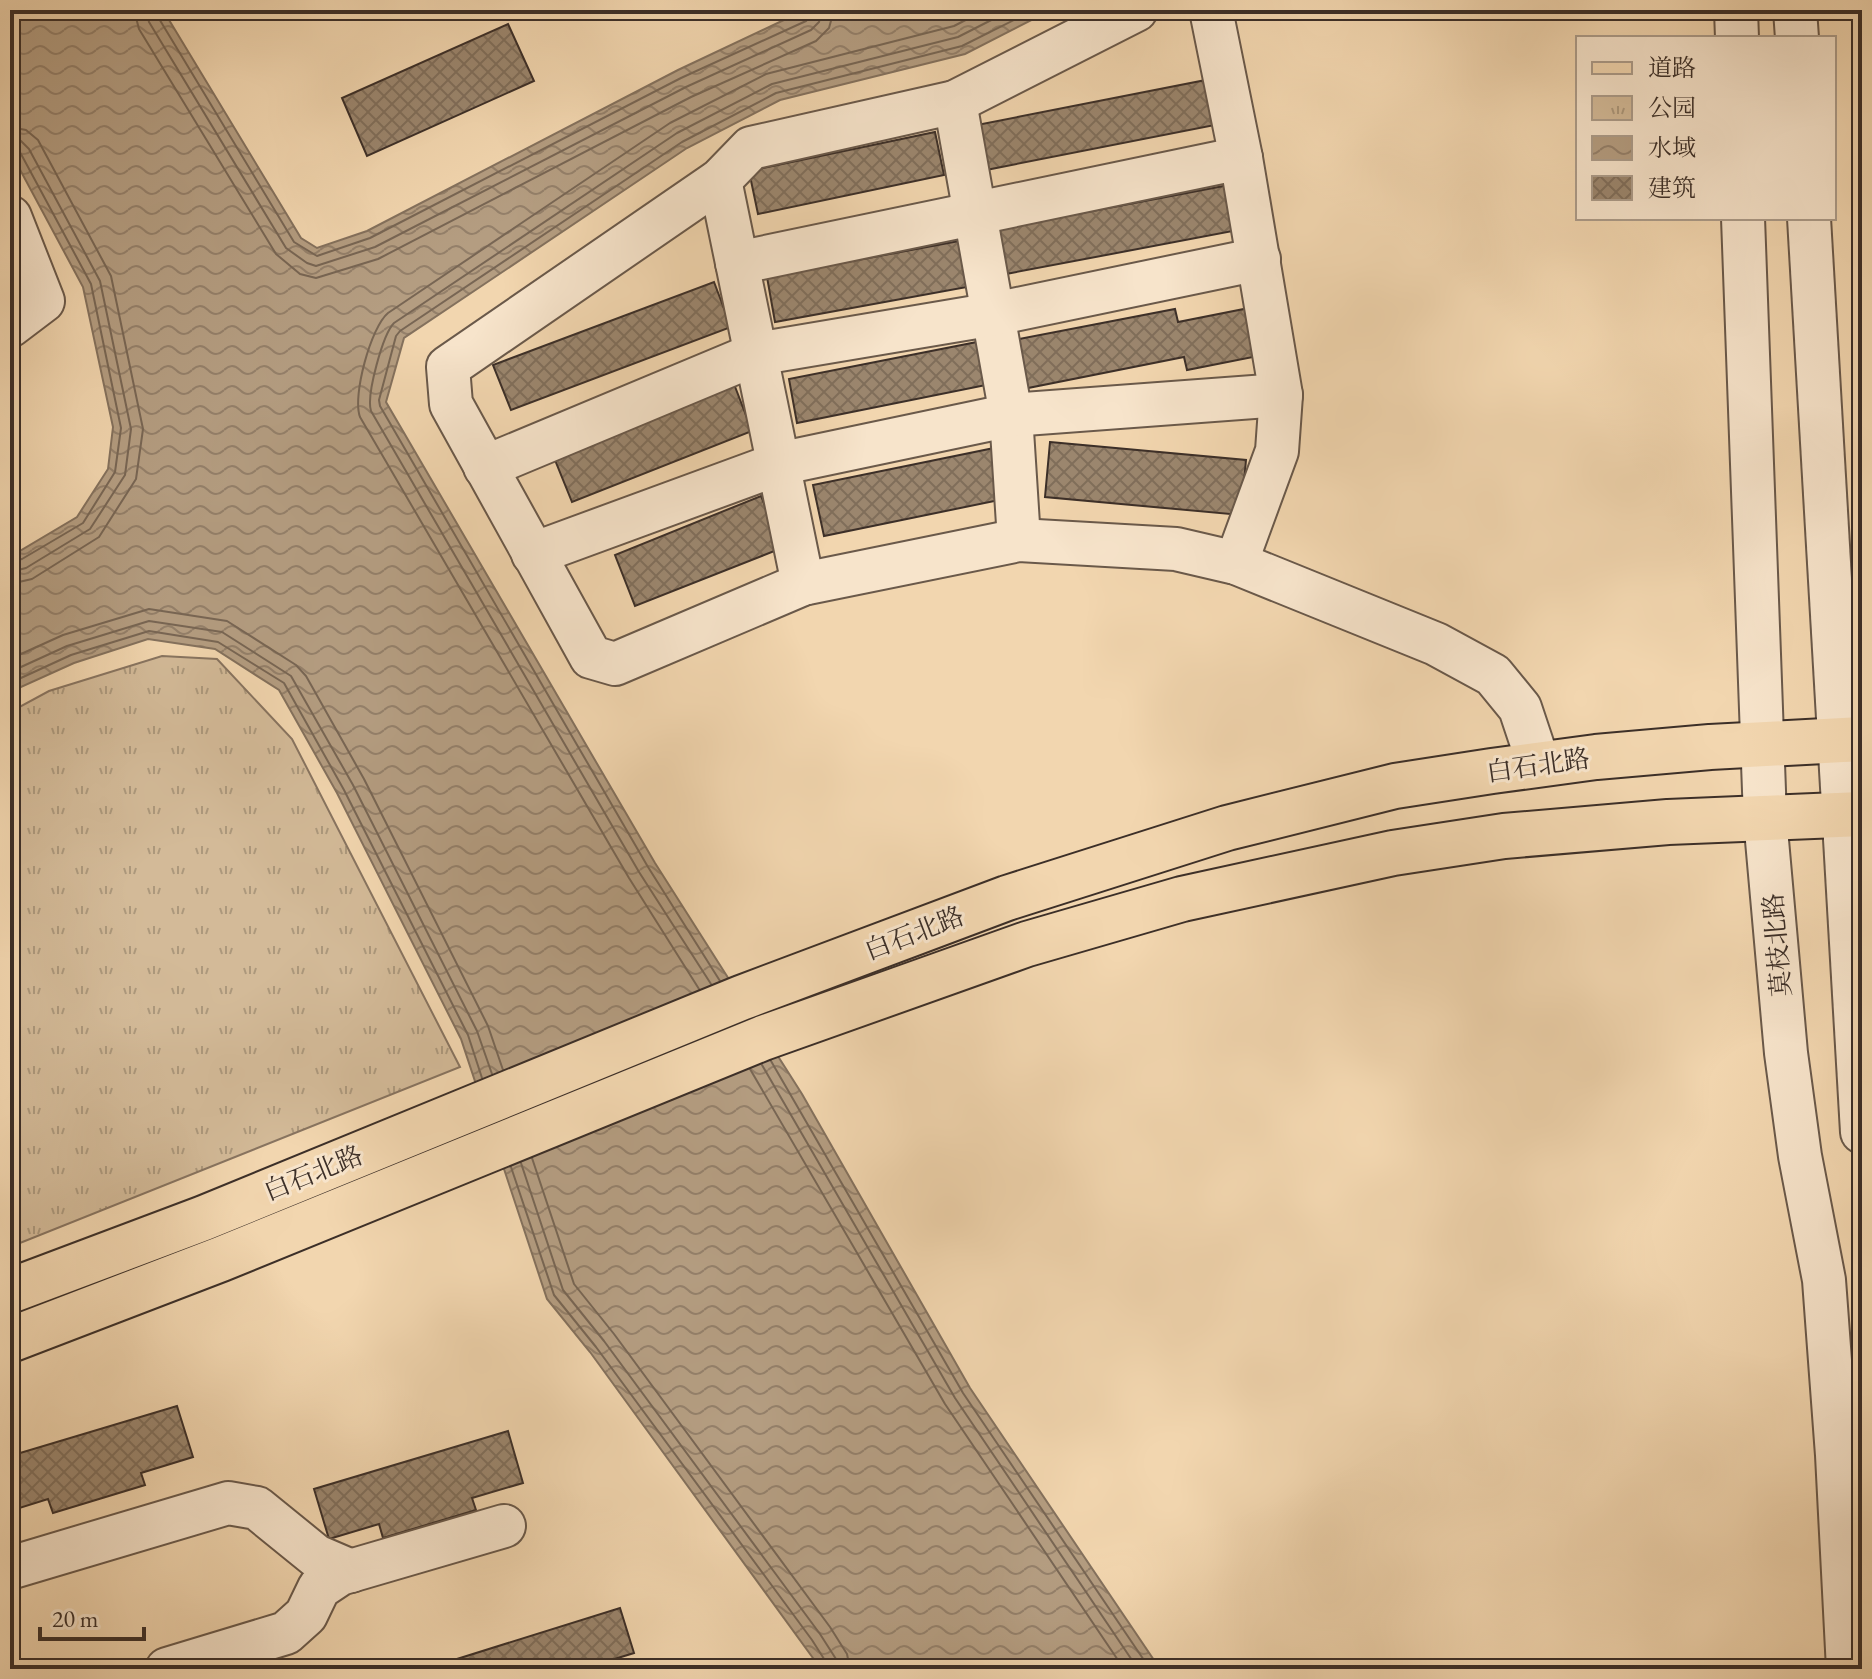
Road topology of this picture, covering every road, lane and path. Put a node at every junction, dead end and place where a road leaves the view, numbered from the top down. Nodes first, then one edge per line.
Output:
1 (1136, 10) edge
2 (1211, 10) edge
3 (1736, 10) edge
4 (1795, 10) edge
5 (1737, 36) edge
6 (1797, 36) edge
7 (955, 102) junction
8 (1241, 158) junction
9 (720, 180) junction
10 (975, 213) junction
11 (10, 217) edge
12 (1743, 220) edge
13 (1809, 220) edge
14 (1259, 259) junction
15 (737, 263) junction
16 (994, 314) junction
17 (10, 326) edge
18 (756, 354) junction
19 (1281, 395) junction
20 (1011, 415) junction
21 (778, 464) junction
22 (485, 467) junction
23 (1019, 540) junction
24 (533, 554) junction
25 (1236, 563) junction
26 (803, 584) junction
27 (1851, 740) edge
28 (1761, 744) junction
29 (1539, 765) junction
30 (1854, 815) edge
31 (1765, 818) junction
32 (1862, 1132) edge
33 (10, 1291) edge
34 (10, 1340) edge
35 (504, 1526) dead end
36 (10, 1568) edge
37 (328, 1572) junction
38 (167, 1669) edge
39 (1848, 1669) edge

1 - 7 street
2 - 8 street
3 - 5 street
4 - 6 street
7 - 9 street
7 - 10 street
8 - 10 street
8 - 14 street
9 - 15 street
9 - 22 street
10 - 15 street
10 - 16 street
11 - 17 street
12 - 28 street, 莫枝北路
13 - 27 street
14 - 16 street
14 - 19 street
15 - 18 street
16 - 18 street
16 - 20 street
18 - 21 street
18 - 22 street
19 - 20 street
19 - 25 street
20 - 21 street
20 - 23 street
21 - 24 street
21 - 26 street
22 - 24 street
23 - 25 street
23 - 26 street
24 - 26 street
25 - 29 street
27 - 28 main road, 白石北路
27 - 30 street
28 - 29 main road, 白石北路
28 - 31 street, 莫枝北路
29 - 33 main road, 白石北路
30 - 31 main road, 白石北路
30 - 32 street
31 - 34 main road, 白石北路
31 - 39 street, 莫枝北路
35 - 37 street
36 - 37 street
37 - 38 street

